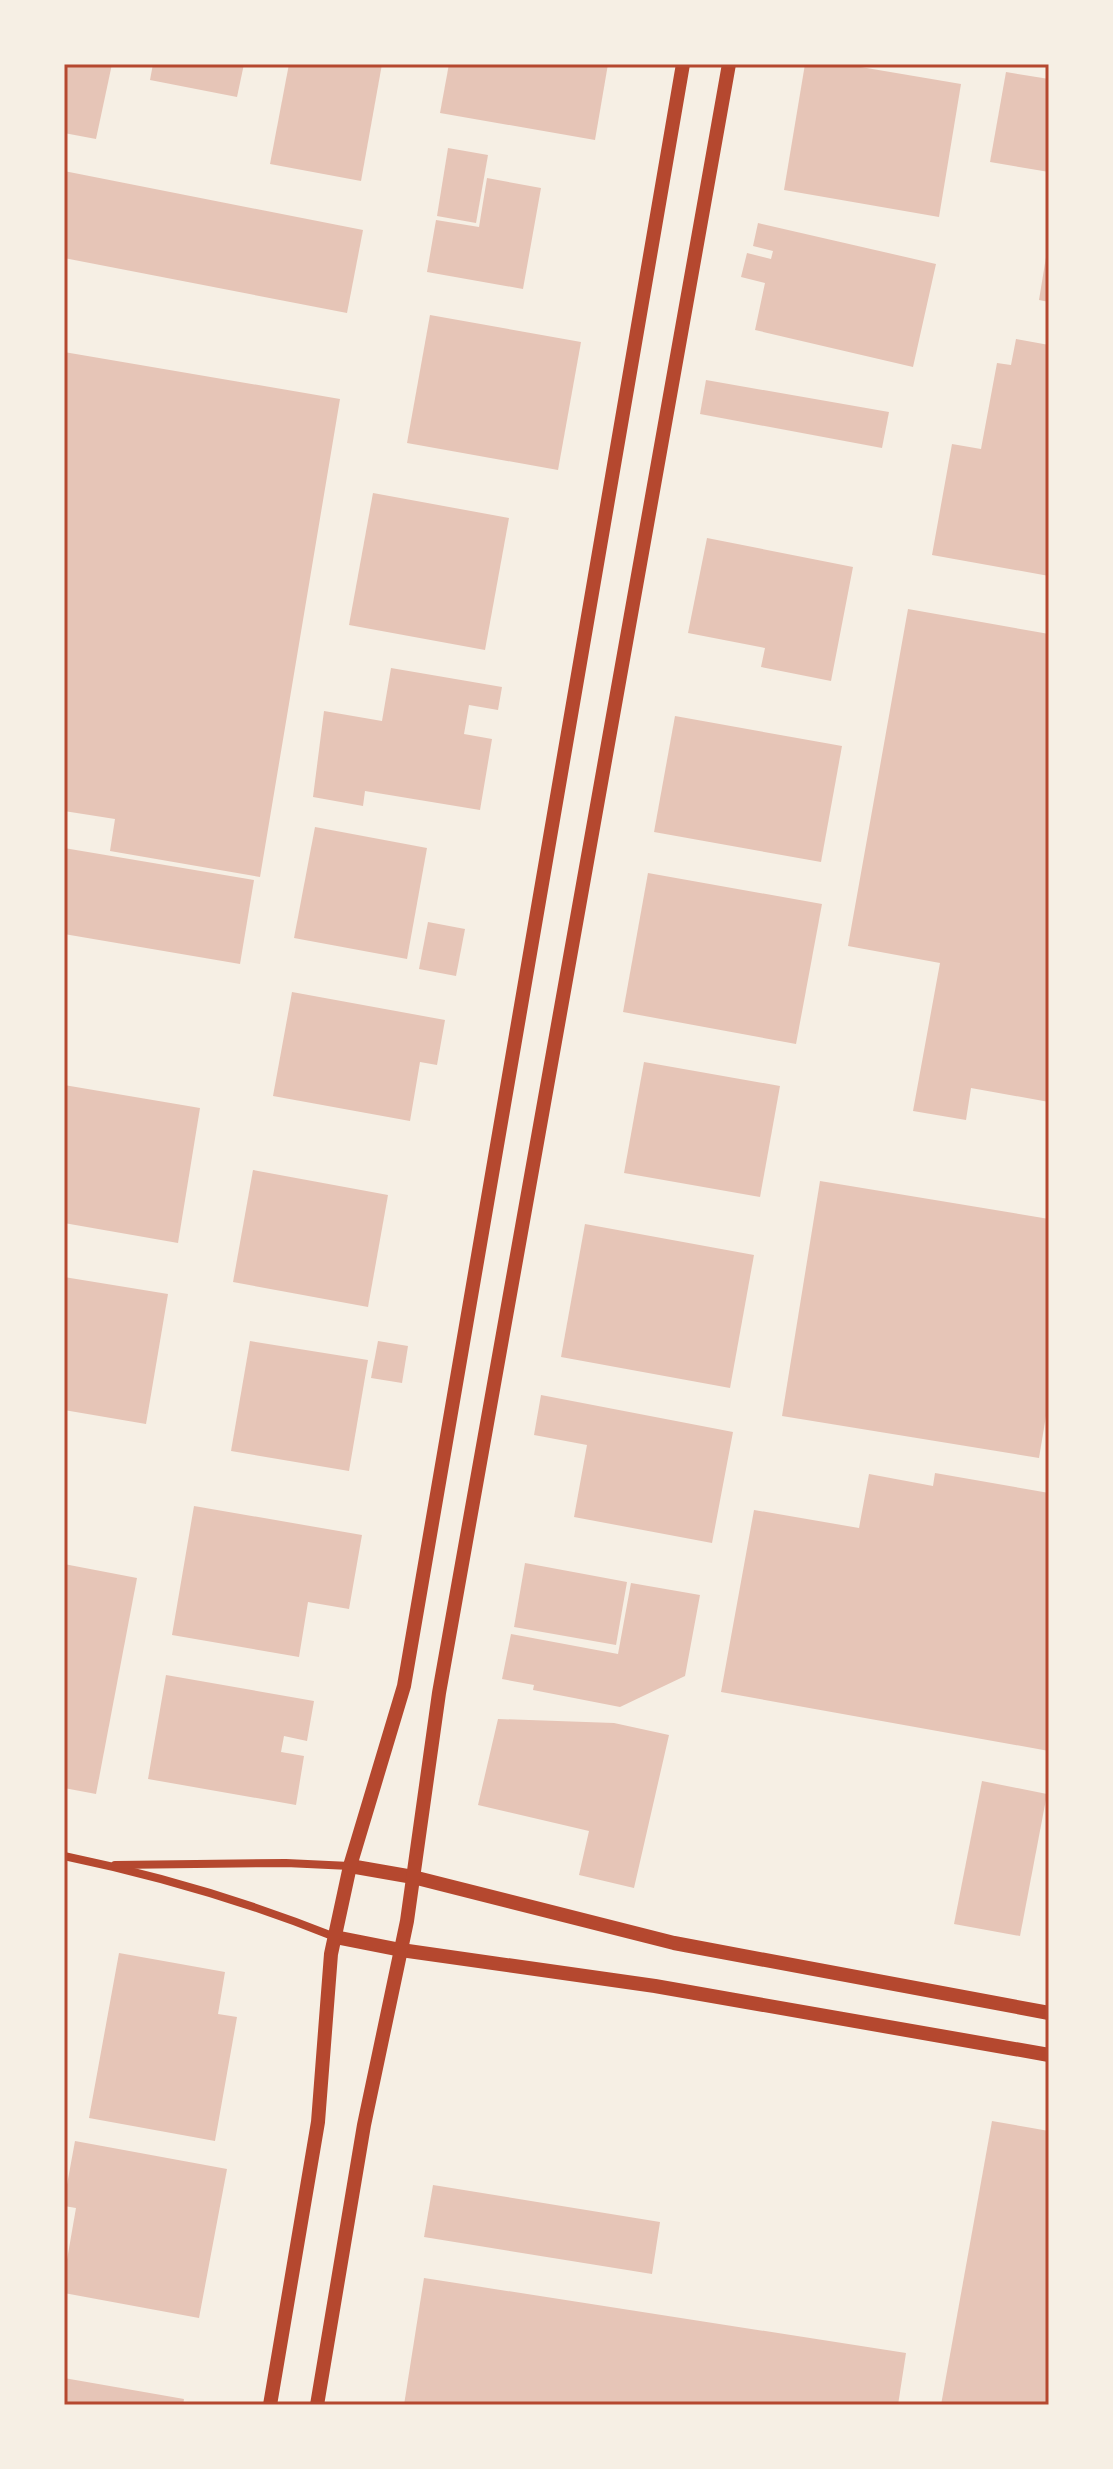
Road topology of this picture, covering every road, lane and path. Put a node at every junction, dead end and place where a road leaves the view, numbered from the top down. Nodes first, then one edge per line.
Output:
1 (683, 64) edge
2 (729, 64) edge
3 (64, 1856) edge
4 (106, 1865) junction
5 (350, 1866) junction
6 (413, 1877) junction
7 (335, 1937) junction
8 (401, 1950) junction
9 (1049, 2013) edge
10 (1049, 2055) edge
11 (270, 2405) edge
12 (317, 2405) edge

1 - 5 street
2 - 6 street
3 - 4 street
4 - 5 street
4 - 7 street
5 - 6 street
5 - 7 street
6 - 8 street
6 - 9 street
7 - 8 street
7 - 11 street
8 - 10 street
8 - 12 street

